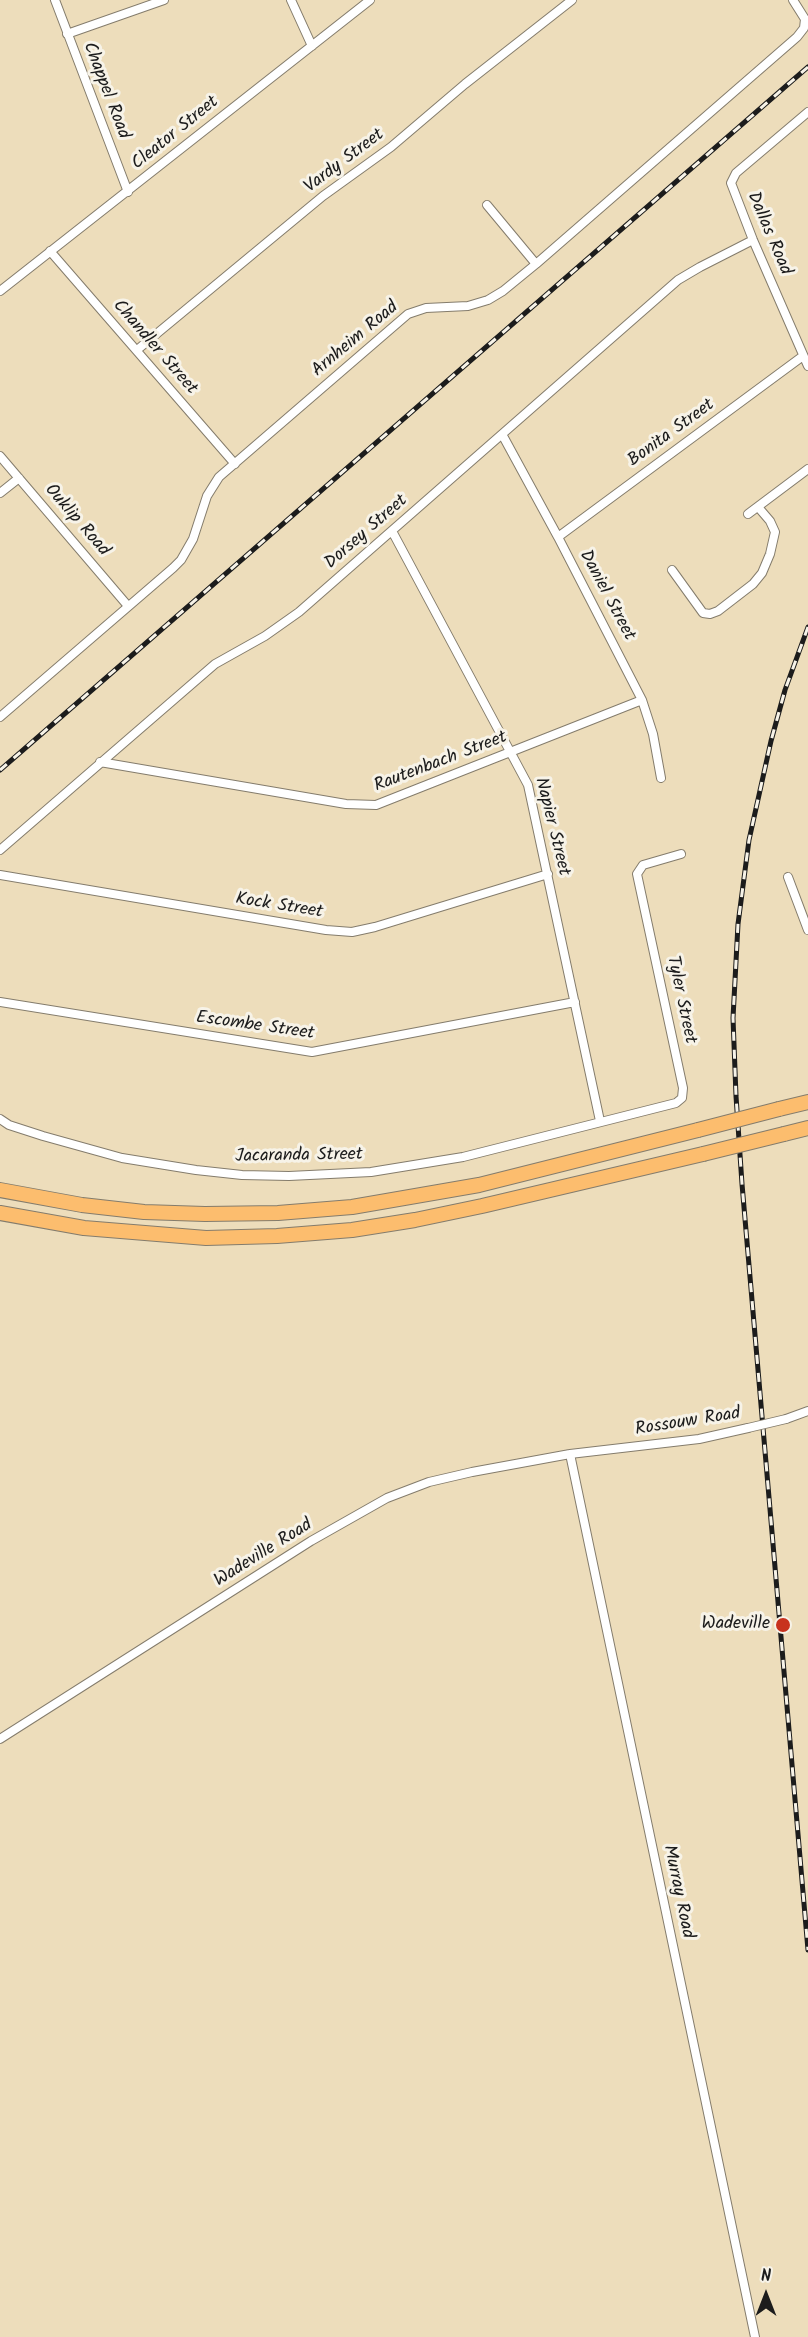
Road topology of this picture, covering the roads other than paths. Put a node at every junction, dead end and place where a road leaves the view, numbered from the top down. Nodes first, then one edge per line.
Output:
1 (55, 0) edge
2 (165, 0) edge
3 (291, 0) edge
4 (370, 0) edge
5 (572, 0) edge
6 (793, 0) edge
7 (67, 34) junction
8 (312, 45) junction
9 (808, 112) edge
10 (128, 192) junction
11 (487, 205) dead end
12 (753, 240) junction
13 (50, 251) junction
14 (536, 264) junction
15 (0, 291) edge
16 (137, 350) junction
17 (803, 356) junction
18 (808, 366) edge
19 (503, 436) junction
20 (0, 456) edge
21 (235, 464) junction
22 (808, 469) edge
23 (19, 478) junction
24 (0, 493) edge
25 (759, 507) junction
26 (748, 514) dead end
27 (392, 531) junction
28 (558, 537) junction
29 (672, 570) dead end
30 (129, 606) junction
31 (642, 700) junction
32 (0, 717) edge
33 (512, 752) junction
34 (100, 762) junction
35 (661, 778) dead end
36 (0, 850) edge
37 (681, 854) dead end
38 (549, 874) junction
39 (0, 875) edge
40 (788, 878) dead end
41 (808, 930) edge
42 (0, 1002) edge
43 (575, 1002) junction
44 (808, 1102) edge
45 (0, 1119) edge
46 (600, 1121) junction
47 (808, 1128) edge
48 (0, 1190) edge
49 (0, 1214) edge
50 (808, 1411) edge
51 (570, 1454) junction
52 (0, 1739) edge
53 (754, 2337) edge

1 - 7 street, Chappel Road
2 - 7 street
3 - 8 street
4 - 8 street, Cleator Street
5 - 16 street, Vardy Street
6 - 14 street, Arnheim Road
7 - 10 street, Chappel Road
8 - 10 street, Cleator Street
9 - 12 street, Dallas Road
10 - 13 street, Cleator Street
11 - 14 street
12 - 17 street, Dallas Road
12 - 19 street, Dorsey Street
13 - 15 street, Cleator Street
13 - 16 street, Chandler Street
14 - 21 street, Arnheim Road
16 - 21 street, Chandler Street
17 - 18 street, Dallas Road
17 - 28 street, Bonita Street
19 - 27 street, Dorsey Street
19 - 28 street, Daniel Street
20 - 23 street, Ouklip Road
21 - 30 street, Arnheim Road
22 - 25 street
23 - 24 street
23 - 30 street, Ouklip Road
25 - 26 street
25 - 29 street
27 - 33 street, Napier Street
27 - 34 street, Dorsey Street
28 - 31 street, Daniel Street
30 - 32 street, Arnheim Road
31 - 33 street, Rautenbach Street
31 - 35 street, Daniel Street
33 - 34 street, Rautenbach Street
33 - 38 street, Napier Street
34 - 36 street, Dorsey Street
37 - 46 street, Tyler Street
38 - 39 street, Kock Street
38 - 43 street, Napier Street
40 - 41 street
42 - 43 street, Escombe Street
43 - 46 street, Napier Street
44 - 48 highway, bridge
45 - 46 street, Jacaranda Street
47 - 49 highway, bridge
50 - 51 street, Rossouw Road, bridge
51 - 52 street, Wadeville Road
51 - 53 street, Murray Road

